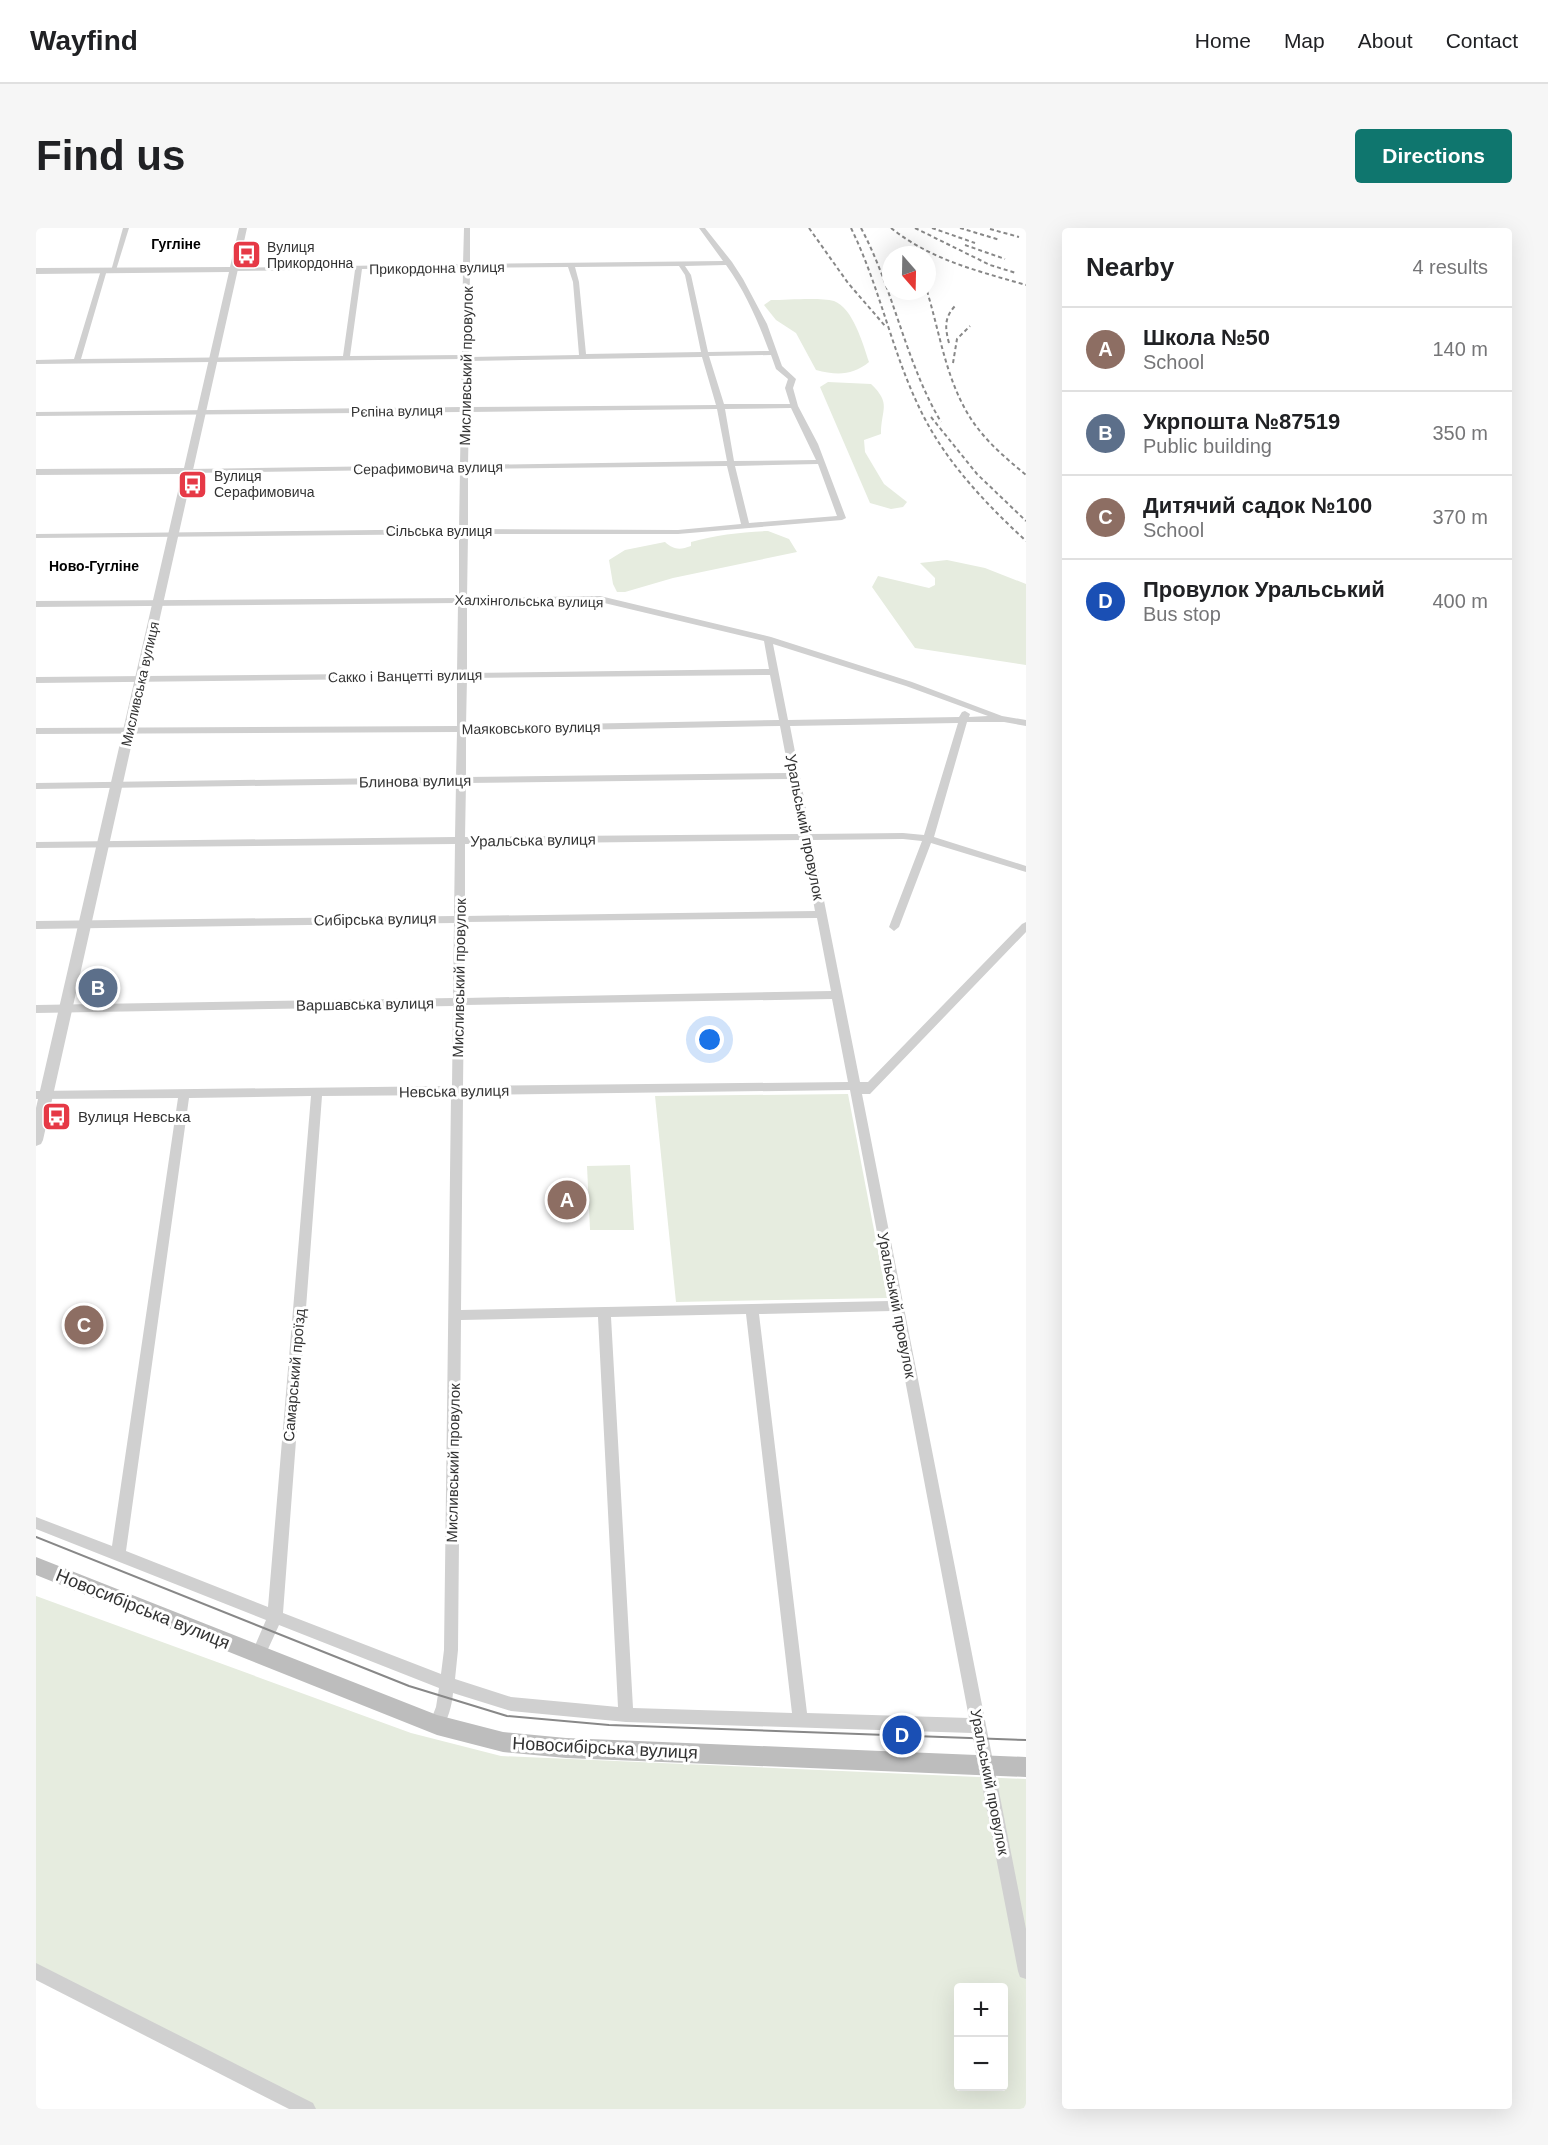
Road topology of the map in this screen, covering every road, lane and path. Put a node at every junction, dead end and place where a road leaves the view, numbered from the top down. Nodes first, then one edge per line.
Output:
1 (126, 228) edge
2 (243, 228) edge
3 (467, 228) edge
4 (702, 228) edge
5 (730, 263) junction
6 (681, 264) junction
7 (571, 266) junction
8 (359, 268) junction
9 (467, 268) junction
10 (234, 269) junction
11 (109, 270) junction
12 (36, 271) edge
13 (774, 353) junction
14 (705, 355) junction
15 (583, 357) junction
16 (346, 358) junction
17 (466, 358) junction
18 (213, 360) junction
19 (77, 361) junction
20 (36, 362) edge
21 (794, 406) junction
22 (721, 408) junction
23 (465, 410) junction
24 (201, 413) junction
25 (36, 414) edge
26 (821, 462) junction
27 (731, 464) junction
28 (465, 468) junction
29 (188, 471) junction
30 (36, 472) edge
31 (746, 526) junction
32 (464, 531) junction
33 (174, 535) junction
34 (36, 536) edge
35 (463, 600) junction
36 (158, 603) junction
37 (36, 604) edge
38 (768, 639) junction
39 (774, 672) junction
40 (462, 676) junction
41 (141, 679) junction
42 (36, 680) edge
43 (965, 704) junction
44 (1004, 719) junction
45 (965, 720) junction
46 (784, 723) junction
47 (1026, 723) edge
48 (461, 729) junction
49 (36, 730) edge
50 (129, 730) junction
51 (795, 776) junction
52 (461, 780) junction
53 (117, 785) junction
54 (36, 786) edge
55 (806, 837) junction
56 (928, 839) junction
57 (460, 841) junction
58 (36, 845) edge
59 (103, 845) junction
60 (1026, 869) edge
61 (821, 914) junction
62 (459, 918) junction
63 (85, 924) junction
64 (36, 925) edge
65 (1026, 926) edge
66 (894, 927) dead end
67 (837, 995) junction
68 (458, 1003) junction
69 (36, 1009) edge
70 (66, 1009) junction
71 (855, 1086) junction
72 (871, 1086) junction
73 (457, 1090) junction
74 (317, 1092) junction
75 (184, 1094) junction
76 (41, 1095) edge
77 (857, 1100) junction
78 (36, 1140) edge
79 (898, 1306) junction
80 (752, 1309) junction
81 (604, 1312) junction
82 (455, 1315) junction
83 (36, 1523) edge
84 (118, 1555) junction
85 (36, 1566) edge
86 (275, 1616) junction
87 (258, 1655) junction
88 (447, 1684) junction
89 (626, 1715) junction
90 (800, 1720) junction
91 (437, 1725) junction
92 (979, 1726) junction
93 (987, 1765) junction
94 (1026, 1767) edge
95 (36, 1971) edge
96 (1026, 1971) edge
97 (299, 2107) edge

1 - 11 street
2 - 10 street, Мисливська вулиця
3 - 9 street, Мисливський провулок
4 - 5 street
5 - 6 street, Прикордонна вулиця
5 - 13 street
6 - 7 street, Прикордонна вулиця
6 - 14 street
7 - 9 street, Прикордонна вулиця
7 - 15 street
8 - 9 street, Прикордонна вулиця
8 - 10 street, Прикордонна вулиця
8 - 16 street
9 - 17 street, Мисливський провулок
10 - 11 street, Прикордонна вулиця
10 - 18 street, Мисливська вулиця
11 - 12 street, Прикордонна вулиця
11 - 19 street
13 - 14 street
13 - 21 street
14 - 15 street
14 - 22 street
15 - 17 street
16 - 17 street
16 - 18 street
17 - 23 street, Мисливський провулок
18 - 19 street
18 - 24 street, Мисливська вулиця
19 - 20 street
21 - 22 street, Рєпіна вулиця
21 - 26 street
22 - 23 street, Рєпіна вулиця
22 - 27 street
23 - 24 street, Рєпіна вулиця
23 - 28 street, Мисливський провулок
24 - 25 street, Рєпіна вулиця
24 - 29 street, Мисливська вулиця
26 - 27 street, Серафимовича вулиця
26 - 31 street, Сільська вулиця
27 - 28 street, Серафимовича вулиця
27 - 31 street
28 - 29 street, Серафимовича вулиця
28 - 32 street, Мисливський провулок
29 - 30 street, Серафимовича вулиця
29 - 33 street, Мисливська вулиця
31 - 32 street, Сільська вулиця
32 - 33 street, Сільська вулиця
32 - 35 street, Мисливський провулок
33 - 34 street, Сільська вулиця
33 - 36 street, Мисливська вулиця
35 - 36 street, Халхінгольська вулиця
35 - 38 street, Халхінгольська вулиця
35 - 40 street, Мисливський провулок
36 - 37 street, Халхінгольська вулиця
36 - 41 street, Мисливська вулиця
38 - 39 street, Уральський провулок
38 - 43 street, Халхінгольська вулиця
39 - 40 street, Сакко і Ванцетті вулиця
39 - 46 street, Уральський провулок
40 - 41 street, Сакко і Ванцетті вулиця
40 - 48 street, Мисливський провулок
41 - 42 street, Сакко і Ванцетті вулиця
41 - 50 street, Мисливська вулиця
43 - 44 street, Халхінгольська вулиця
43 - 45 street
44 - 45 street, Маяковського вулиця
44 - 47 street, Маяковського вулиця
45 - 46 street, Маяковського вулиця
45 - 56 street
46 - 48 street, Маяковського вулиця
46 - 51 street, Уральський провулок
48 - 50 street, Маяковського вулиця
48 - 52 street, Мисливський провулок
49 - 50 street, Маяковського вулиця
50 - 53 street, Мисливська вулиця
51 - 52 street, Блинова вулиця
51 - 55 street, Уральський провулок
52 - 53 street, Блинова вулиця
52 - 57 street, Мисливський провулок
53 - 54 street, Блинова вулиця
53 - 59 street, Мисливська вулиця
55 - 56 street, Уральська вулиця
55 - 57 street, Уральська вулиця
55 - 61 street, Уральський провулок
56 - 60 street, Уральська вулиця
56 - 66 street
57 - 59 street, Уральська вулиця
57 - 62 street, Мисливський провулок
58 - 59 street, Уральська вулиця
59 - 63 street, Мисливська вулиця
61 - 62 street, Сибірська вулиця
61 - 67 street, Уральський провулок
62 - 63 street, Сибірська вулиця
62 - 68 street, Мисливський провулок
63 - 64 street, Сибірська вулиця
63 - 70 street, Мисливська вулиця
65 - 72 street
67 - 68 street, Варшавська вулиця
67 - 71 street, Уральський провулок
68 - 70 street, Варшавська вулиця
68 - 73 street, Мисливський провулок
69 - 70 street, Варшавська вулиця
70 - 76 street, Мисливська вулиця
71 - 72 street, Невська вулиця
71 - 73 street, Невська вулиця
71 - 77 street, Уральський провулок
72 - 77 street
73 - 74 street, Невська вулиця
73 - 82 street, Мисливський провулок
74 - 75 street, Невська вулиця
74 - 86 street, Самарський проїзд
75 - 76 street, Невська вулиця
75 - 84 street
76 - 78 street, Мисливська вулиця
77 - 79 street, Уральський провулок
79 - 80 street
79 - 92 street, Уральський провулок
80 - 81 street
80 - 90 street
81 - 82 street
81 - 89 street
82 - 88 street, Мисливський провулок
83 - 84 street
84 - 86 street
85 - 87 main road, Новосибірська вулиця
86 - 87 street, Самарський проїзд
86 - 88 street
87 - 91 main road, Новосибірська вулиця
88 - 89 street
88 - 91 street, Мисливський провулок
89 - 90 street
90 - 92 street
91 - 93 main road, Новосибірська вулиця
92 - 93 street, Уральський провулок
93 - 94 main road, Новосибірська вулиця
93 - 96 street, Уральський провулок
95 - 97 street

